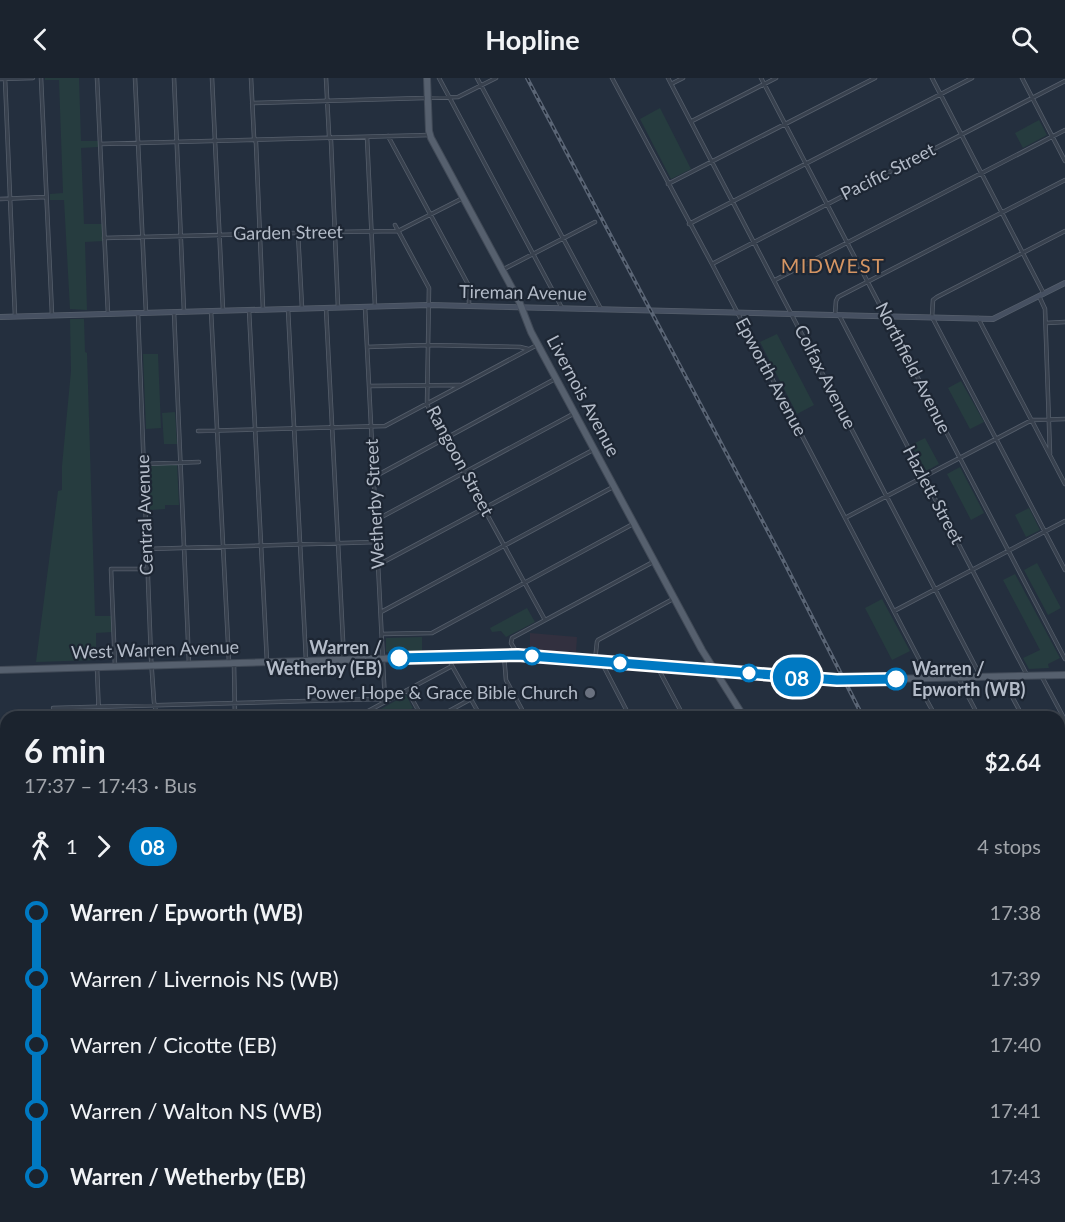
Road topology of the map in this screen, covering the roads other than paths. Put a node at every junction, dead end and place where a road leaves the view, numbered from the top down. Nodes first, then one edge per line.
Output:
1 (4, 78) edge
2 (33, 78) edge
3 (41, 78) edge
4 (97, 78) edge
5 (135, 78) edge
6 (174, 78) edge
7 (212, 78) edge
8 (251, 78) edge
9 (326, 78) edge
10 (427, 78) edge
11 (439, 78) edge
12 (477, 78) edge
13 (496, 78) edge
14 (612, 78) edge
15 (668, 78) edge
16 (683, 78) edge
17 (761, 78) edge
18 (776, 78) edge
19 (875, 78) edge
20 (932, 78) edge
21 (972, 78) edge
22 (1022, 78) edge
23 (0, 79) edge
24 (1065, 81) edge
25 (671, 84) junction
26 (764, 84) junction
27 (482, 86) junction
28 (940, 94) junction
29 (1032, 97) junction
30 (428, 98) junction
31 (449, 98) junction
32 (327, 101) junction
33 (252, 103) junction
34 (691, 122) junction
35 (785, 124) junction
36 (1065, 130) edge
37 (961, 134) junction
38 (430, 135) junction
39 (388, 136) junction
40 (367, 137) junction
41 (1052, 137) junction
42 (330, 138) junction
43 (255, 140) junction
44 (215, 141) junction
45 (177, 142) junction
46 (138, 143) junction
47 (100, 144) junction
48 (1065, 161) edge
49 (712, 162) junction
50 (806, 164) junction
51 (981, 173) junction
52 (1065, 180) edge
53 (668, 184) junction
54 (46, 197) junction
55 (0, 198) edge
56 (10, 198) junction
57 (463, 198) junction
58 (733, 201) junction
59 (827, 203) junction
60 (1001, 212) junction
61 (430, 215) junction
62 (595, 222) dead end
63 (689, 224) junction
64 (395, 225) dead end
65 (372, 231) junction
66 (398, 231) junction
67 (1065, 231) edge
68 (298, 232) junction
69 (335, 232) junction
70 (260, 234) junction
71 (219, 235) junction
72 (181, 236) junction
73 (143, 237) junction
74 (104, 238) junction
75 (563, 238) junction
76 (754, 242) junction
77 (847, 242) junction
78 (1022, 253) junction
79 (533, 254) junction
80 (712, 264) junction
81 (502, 270) junction
82 (775, 280) junction
83 (868, 281) junction
84 (1065, 283) edge
85 (1042, 295) junction
86 (429, 305) junction
87 (375, 306) junction
88 (469, 306) junction
89 (338, 307) junction
90 (365, 307) junction
91 (521, 307) junction
92 (302, 308) junction
93 (326, 308) junction
94 (562, 308) junction
95 (263, 309) junction
96 (288, 309) junction
97 (601, 309) junction
98 (223, 310) junction
99 (249, 310) junction
100 (211, 311) junction
101 (146, 312) junction
102 (174, 312) junction
103 (184, 312) junction
104 (737, 312) junction
105 (138, 313) junction
106 (108, 314) junction
107 (792, 314) junction
108 (52, 315) junction
109 (837, 315) junction
110 (0, 316) edge
111 (15, 316) junction
112 (886, 316) junction
113 (932, 317) junction
114 (978, 318) junction
115 (1046, 322) junction
116 (1065, 322) edge
117 (538, 344) junction
118 (428, 345) junction
119 (367, 347) junction
120 (528, 350) junction
121 (556, 378) junction
122 (428, 384) junction
123 (461, 385) junction
124 (369, 386) junction
125 (427, 404) junction
126 (575, 413) junction
127 (1049, 419) junction
128 (1065, 419) edge
129 (1032, 420) junction
130 (371, 426) junction
131 (332, 427) junction
132 (294, 428) junction
133 (255, 429) junction
134 (217, 430) junction
135 (198, 431) dead end
136 (445, 438) junction
137 (996, 439) junction
138 (594, 449) junction
139 (1050, 455) junction
140 (960, 458) junction
141 (181, 462) junction
142 (199, 462) dead end
143 (143, 464) junction
144 (464, 473) junction
145 (374, 477) junction
146 (923, 477) junction
147 (1065, 484) edge
148 (614, 486) junction
149 (886, 496) junction
150 (484, 508) junction
151 (845, 518) junction
152 (376, 520) junction
153 (1065, 521) edge
154 (635, 524) junction
155 (1044, 532) junction
156 (377, 542) junction
157 (338, 543) junction
158 (300, 544) junction
159 (504, 545) junction
160 (223, 546) junction
161 (261, 546) junction
162 (184, 548) junction
163 (147, 549) junction
164 (1008, 551) junction
165 (655, 561) junction
166 (378, 565) junction
167 (148, 569) junction
168 (972, 570) junction
169 (1065, 570) edge
170 (524, 583) junction
171 (935, 589) junction
172 (675, 598) junction
173 (894, 611) junction
174 (380, 612) junction
175 (545, 620) junction
176 (382, 634) junction
177 (504, 655) junction
178 (518, 655) junction
179 (450, 656) junction
180 (383, 658) junction
181 (1065, 659) edge
182 (344, 660) junction
183 (306, 661) junction
184 (595, 661) junction
185 (267, 662) junction
186 (604, 662) junction
187 (231, 663) junction
188 (189, 664) junction
189 (152, 665) junction
190 (115, 666) junction
191 (452, 666) junction
192 (660, 666) junction
193 (98, 667) junction
194 (0, 670) edge
195 (714, 670) junction
196 (1027, 675) junction
197 (1041, 675) junction
198 (1065, 675) edge
199 (981, 676) junction
200 (1001, 676) junction
201 (958, 677) junction
202 (915, 678) junction
203 (929, 678) junction
204 (407, 690) junction
205 (471, 699) junction
206 (385, 702) junction
207 (235, 703) junction
208 (155, 705) junction
209 (99, 707) junction
210 (53, 708) dead end
211 (739, 709) joint
212 (99, 711) edge
213 (156, 711) edge
214 (236, 711) edge
215 (368, 711) edge
216 (419, 711) edge
217 (449, 711) edge
218 (478, 711) edge
219 (523, 711) edge
220 (627, 711) edge
221 (681, 711) edge
222 (735, 711) edge
223 (933, 711) edge
224 (976, 711) edge
225 (1020, 711) edge
226 (1060, 711) edge

1 - 2 street
1 - 23 street
1 - 56 street
3 - 54 street
4 - 47 street
5 - 46 street
6 - 45 street
7 - 44 street
8 - 33 street
9 - 32 street
10 - 30 main road, Livernois Avenue
11 - 31 street
12 - 27 street
13 - 27 street
14 - 53 street, Epworth Avenue
15 - 25 street, Colfax Avenue
16 - 25 street
17 - 26 street, Northfield Avenue
18 - 26 street
19 - 35 street
20 - 28 street
21 - 28 street
22 - 29 street
24 - 29 street, Pacific Street
25 - 34 street, Colfax Avenue
26 - 34 street
26 - 35 street, Northfield Avenue
27 - 31 street
27 - 75 street
28 - 37 street
28 - 50 street
29 - 37 street, Pacific Street
29 - 41 street
30 - 31 street
30 - 32 street
30 - 38 main road, Livernois Avenue
31 - 79 street
32 - 33 street
32 - 42 street
33 - 43 street
34 - 49 street, Colfax Avenue
35 - 49 street
35 - 50 street, Northfield Avenue
36 - 41 street
37 - 51 street
37 - 59 street, Pacific Street
38 - 39 street
38 - 57 main road, Livernois Avenue
39 - 40 street
39 - 61 street
40 - 42 street
40 - 65 street
41 - 48 street
41 - 51 street
42 - 43 street
42 - 69 street
43 - 44 street
43 - 70 street
44 - 45 street
44 - 71 street
45 - 46 street
45 - 72 street
46 - 47 street
46 - 73 street
47 - 74 street
49 - 53 street
49 - 58 street, Colfax Avenue
50 - 58 street
50 - 59 street, Northfield Avenue
51 - 60 street
51 - 77 street
52 - 60 street
53 - 63 street, Epworth Avenue
54 - 56 street
54 - 108 street
55 - 56 street
56 - 111 street
57 - 61 street, Garden Street
57 - 81 main road, Livernois Avenue
58 - 63 street
58 - 76 street, Colfax Avenue
59 - 76 street, Pacific Street
59 - 77 street, Northfield Avenue
60 - 78 street
60 - 83 street
61 - 66 street, Garden Street
61 - 88 street
62 - 75 street
63 - 80 street, Epworth Avenue
64 - 66 street, Rangoon Street
65 - 66 street, Garden Street
65 - 69 street, Garden Street
65 - 87 street
66 - 86 street, Rangoon Street
67 - 78 street
68 - 69 street, Garden Street
68 - 70 street, Garden Street
68 - 92 street
69 - 89 street
70 - 71 street, Garden Street
70 - 95 street
71 - 72 street, Garden Street
71 - 98 street
72 - 73 street, Garden Street
72 - 103 street
73 - 74 street, Garden Street
73 - 101 street
74 - 106 street
75 - 79 street
75 - 97 street
76 - 80 street, Pacific Street
76 - 82 street, Colfax Avenue
77 - 82 street
77 - 83 street, Northfield Avenue
78 - 85 street
78 - 113 street
79 - 81 street
79 - 94 street
80 - 104 street, Epworth Avenue
81 - 91 main road, Livernois Avenue
82 - 107 street, Colfax Avenue
83 - 109 street
83 - 112 street, Northfield Avenue
84 - 85 street, Tireman Avenue
85 - 114 street, Tireman Avenue
85 - 115 street
86 - 87 street, Tireman Avenue
86 - 88 street, Tireman Avenue
86 - 118 street, Rangoon Street
87 - 90 street, Tireman Avenue
88 - 91 street, Tireman Avenue
89 - 90 street, Tireman Avenue
89 - 93 street, Tireman Avenue
90 - 119 street, Wetherby Street
91 - 94 street, Tireman Avenue
91 - 117 main road, Livernois Avenue
92 - 93 street, Tireman Avenue
92 - 96 street, Tireman Avenue
93 - 131 street
94 - 97 street, Tireman Avenue
95 - 96 street, Tireman Avenue
95 - 99 street, Tireman Avenue
96 - 132 street
97 - 104 street, Tireman Avenue
98 - 99 street, Tireman Avenue
98 - 100 street, Tireman Avenue
99 - 133 street
100 - 103 street, Tireman Avenue
100 - 134 street
101 - 102 street, Tireman Avenue
101 - 105 street, Tireman Avenue
102 - 103 street, Tireman Avenue
102 - 141 street
104 - 107 street, Tireman Avenue
104 - 151 street, Epworth Avenue
105 - 106 street, Tireman Avenue
105 - 143 street, Central Avenue
106 - 108 street, Tireman Avenue
107 - 109 street, Tireman Avenue
107 - 149 street, Colfax Avenue
108 - 111 street, Tireman Avenue
109 - 112 street, Tireman Avenue
109 - 146 street, Hazlett Street
110 - 111 street, Tireman Avenue
112 - 113 street, Tireman Avenue
112 - 140 street, Northfield Avenue
113 - 114 street, Tireman Avenue
113 - 137 street
114 - 129 street
115 - 116 street
115 - 127 street
117 - 120 street
117 - 121 main road, Livernois Avenue
118 - 119 street
118 - 120 street
118 - 122 street, Rangoon Street
119 - 124 street, Wetherby Street
120 - 123 street
121 - 126 main road, Livernois Avenue
121 - 136 street
122 - 123 street
122 - 124 street
122 - 125 street, Rangoon Street
123 - 125 street
124 - 130 street, Wetherby Street
125 - 130 street
125 - 136 street, Rangoon Street
126 - 138 main road, Livernois Avenue
126 - 144 street
127 - 128 street
127 - 129 street
127 - 139 street
129 - 137 street
129 - 139 street
130 - 131 street
130 - 145 street, Wetherby Street
131 - 132 street
131 - 157 street
132 - 133 street
132 - 158 street
133 - 134 street
133 - 161 street
134 - 135 street
134 - 160 street
136 - 144 street, Rangoon Street
136 - 145 street
137 - 140 street
137 - 155 street
138 - 148 main road, Livernois Avenue
138 - 150 street
139 - 147 street
140 - 146 street
140 - 164 street, Northfield Avenue
141 - 142 street
141 - 143 street
141 - 162 street
143 - 163 street, Central Avenue
144 - 150 street, Rangoon Street
144 - 152 street
145 - 152 street, Wetherby Street
146 - 149 street
146 - 168 street, Hazlett Street
148 - 154 main road, Livernois Avenue
148 - 159 street
149 - 151 street
149 - 171 street, Colfax Avenue
150 - 159 street, Rangoon Street
150 - 166 street
151 - 173 street, Epworth Avenue
152 - 156 street, Wetherby Street
153 - 155 street
154 - 165 main road, Livernois Avenue
154 - 170 street
155 - 164 street
155 - 169 street
156 - 157 street
156 - 166 street, Wetherby Street
157 - 158 street
157 - 182 street
158 - 161 street
158 - 183 street
159 - 170 street, Rangoon Street
159 - 174 street
160 - 161 street
160 - 162 street
160 - 187 street
161 - 185 street
162 - 163 street
162 - 188 street
163 - 167 street, Central Avenue
164 - 168 street
164 - 181 street, Northfield Avenue
165 - 172 main road, Livernois Avenue
165 - 175 street
166 - 174 street, Wetherby Street
167 - 189 street, Central Avenue
167 - 190 street
168 - 171 street
168 - 196 street, Hazlett Street
170 - 175 street, Rangoon Street
170 - 176 street
171 - 173 street
171 - 199 street, Colfax Avenue
172 - 184 street
172 - 195 main road, Livernois Avenue
173 - 203 street, Epworth Avenue
174 - 176 street, Wetherby Street
175 - 178 street
176 - 180 street, Wetherby Street
177 - 178 main road, West Warren Avenue
177 - 179 main road, West Warren Avenue
177 - 219 street
178 - 184 main road, West Warren Avenue
179 - 180 main road, West Warren Avenue
179 - 191 street
180 - 182 main road, West Warren Avenue
180 - 206 street, Wetherby Street
182 - 183 main road, West Warren Avenue
183 - 185 main road, West Warren Avenue
184 - 186 main road, West Warren Avenue
185 - 187 main road, West Warren Avenue
186 - 192 main road, West Warren Avenue
186 - 220 street
187 - 188 main road, West Warren Avenue
187 - 207 street
188 - 189 main road, West Warren Avenue
189 - 190 main road, West Warren Avenue
189 - 208 street, Central Avenue
190 - 193 main road, West Warren Avenue
191 - 204 street
191 - 205 street
192 - 195 main road, West Warren Avenue
192 - 221 street
193 - 194 main road, West Warren Avenue
193 - 209 street
195 - 202 main road, West Warren Avenue
195 - 211 main road, Livernois Avenue
196 - 197 main road, West Warren Avenue
196 - 200 main road, West Warren Avenue
197 - 198 main road, West Warren Avenue
197 - 226 street
199 - 200 main road, West Warren Avenue
199 - 201 main road, West Warren Avenue
200 - 225 street
201 - 203 main road, West Warren Avenue
201 - 224 street
202 - 203 main road, West Warren Avenue
202 - 223 street
204 - 206 street
204 - 216 street
205 - 217 street
205 - 218 street
206 - 207 street
206 - 215 street
207 - 208 street
207 - 214 street
208 - 209 street
208 - 213 street, Central Avenue
209 - 210 street
209 - 212 street
211 - 222 street

